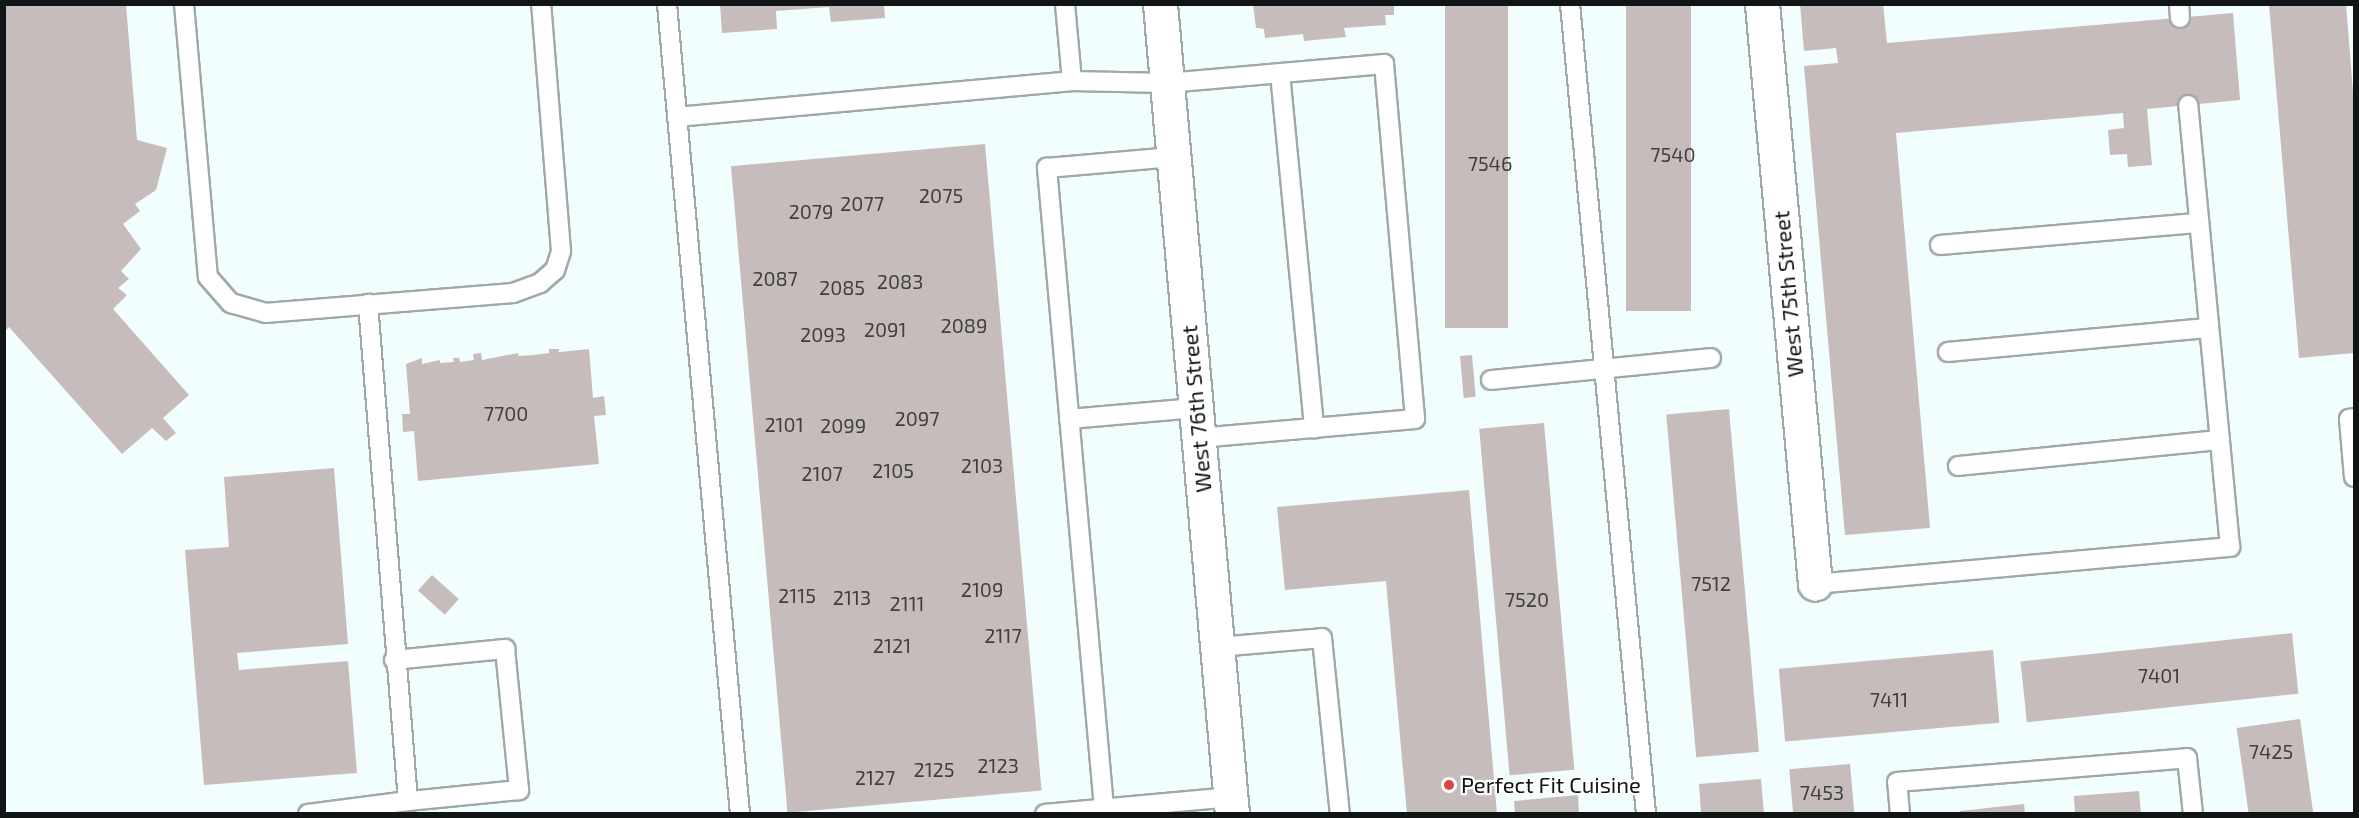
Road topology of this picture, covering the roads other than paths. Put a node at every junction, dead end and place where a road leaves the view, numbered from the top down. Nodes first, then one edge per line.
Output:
1 (184, 4) edge
2 (542, 4) edge
3 (667, 4) edge
4 (1065, 4) edge
5 (1160, 4) edge
6 (1570, 4) edge
7 (1762, 4) edge
8 (1280, 73) junction
9 (1072, 81) junction
10 (1167, 83) junction
11 (2188, 105) dead end
12 (677, 117) junction
13 (1173, 157) junction
14 (2199, 223) junction
15 (1940, 245) dead end
16 (368, 304) junction
17 (2209, 328) junction
18 (1948, 352) dead end
19 (1711, 358) dead end
20 (1605, 370) junction
21 (1491, 380) dead end
22 (2355, 418) edge
23 (1069, 419) junction
24 (1197, 423) junction
25 (1314, 428) junction
26 (2220, 440) junction
27 (1958, 466) dead end
28 (2355, 477) edge
29 (1815, 584) joint
30 (1218, 647) junction
31 (394, 660) junction
32 (408, 801) junction
33 (1232, 805) edge
34 (1104, 808) junction
35 (308, 813) edge
36 (740, 813) edge
37 (1046, 813) edge
38 (1340, 813) edge
39 (1646, 813) edge
40 (1900, 813) edge
41 (2193, 813) edge

1 - 16 lane
2 - 16 lane
3 - 12 lane
4 - 9 lane
5 - 10 street, West 76th Street
6 - 20 lane
7 - 29 street, West 75th Street
8 - 10 lane
8 - 25 lane
8 - 25 lane
9 - 10 lane
9 - 12 lane
10 - 13 street, West 76th Street
11 - 14 lane
12 - 36 lane
13 - 23 lane
13 - 24 street, West 76th Street
14 - 15 lane
14 - 17 lane
16 - 31 lane
17 - 18 lane
17 - 26 lane
19 - 20 lane
20 - 21 lane
20 - 39 lane
22 - 28 lane
23 - 24 lane
23 - 34 lane
24 - 25 lane
24 - 30 street, West 76th Street
26 - 27 lane
26 - 29 lane
30 - 33 street, West 76th Street
30 - 38 lane
31 - 32 lane
31 - 32 lane
32 - 35 lane
33 - 34 lane
34 - 37 lane
40 - 41 lane

